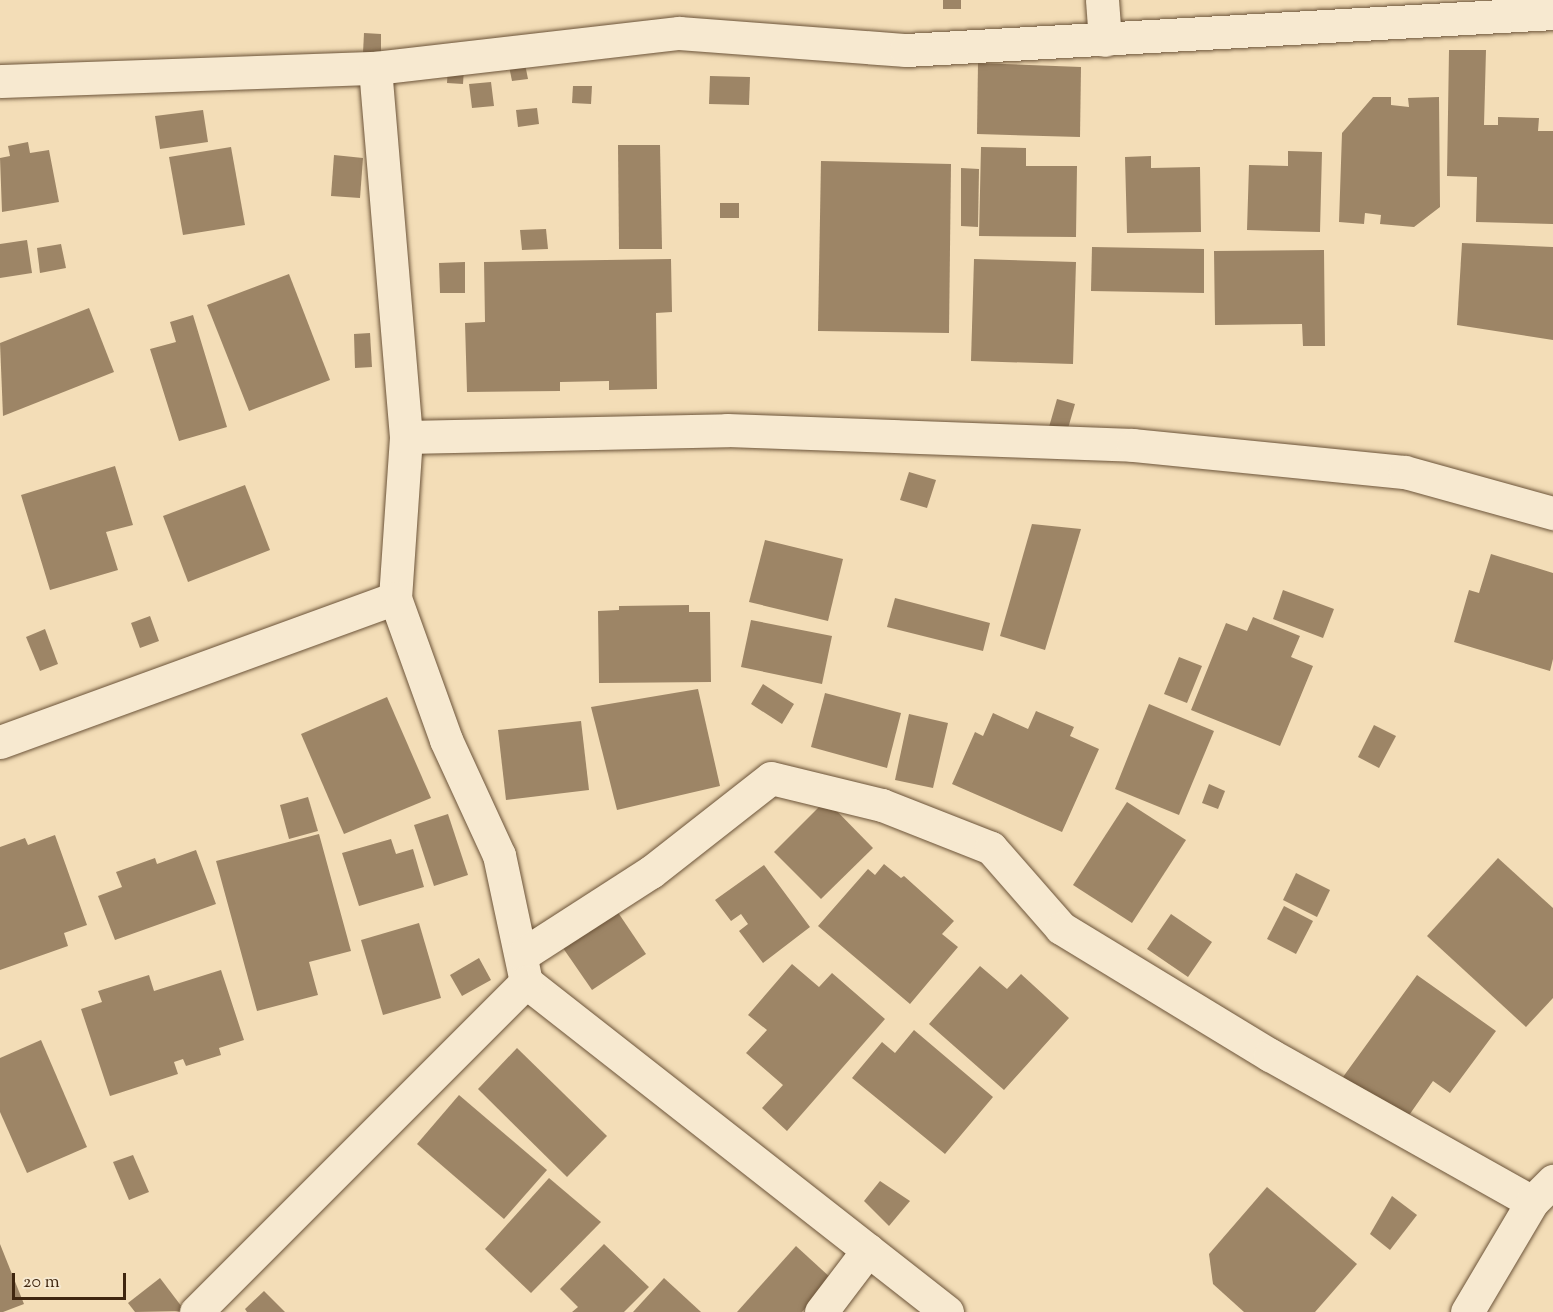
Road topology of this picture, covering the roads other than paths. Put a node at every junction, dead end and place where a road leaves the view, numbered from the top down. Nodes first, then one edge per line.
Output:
1 (1102, 0) edge
2 (1553, 13) edge
3 (1105, 40) junction
4 (375, 68) junction
5 (0, 81) edge
6 (406, 437) junction
7 (1553, 513) edge
8 (395, 598) junction
9 (0, 742) edge
10 (524, 968) junction
11 (1543, 1192) edge
12 (868, 1250) junction
13 (196, 1312) edge
14 (821, 1312) edge
15 (947, 1312) edge
16 (1467, 1312) edge

1 - 3 street
2 - 3 street
3 - 4 street
4 - 5 street
4 - 6 street
6 - 7 street
6 - 8 street
8 - 9 street
8 - 10 street
10 - 11 street
10 - 12 street
10 - 13 street
11 - 16 street
12 - 14 street
12 - 15 street

